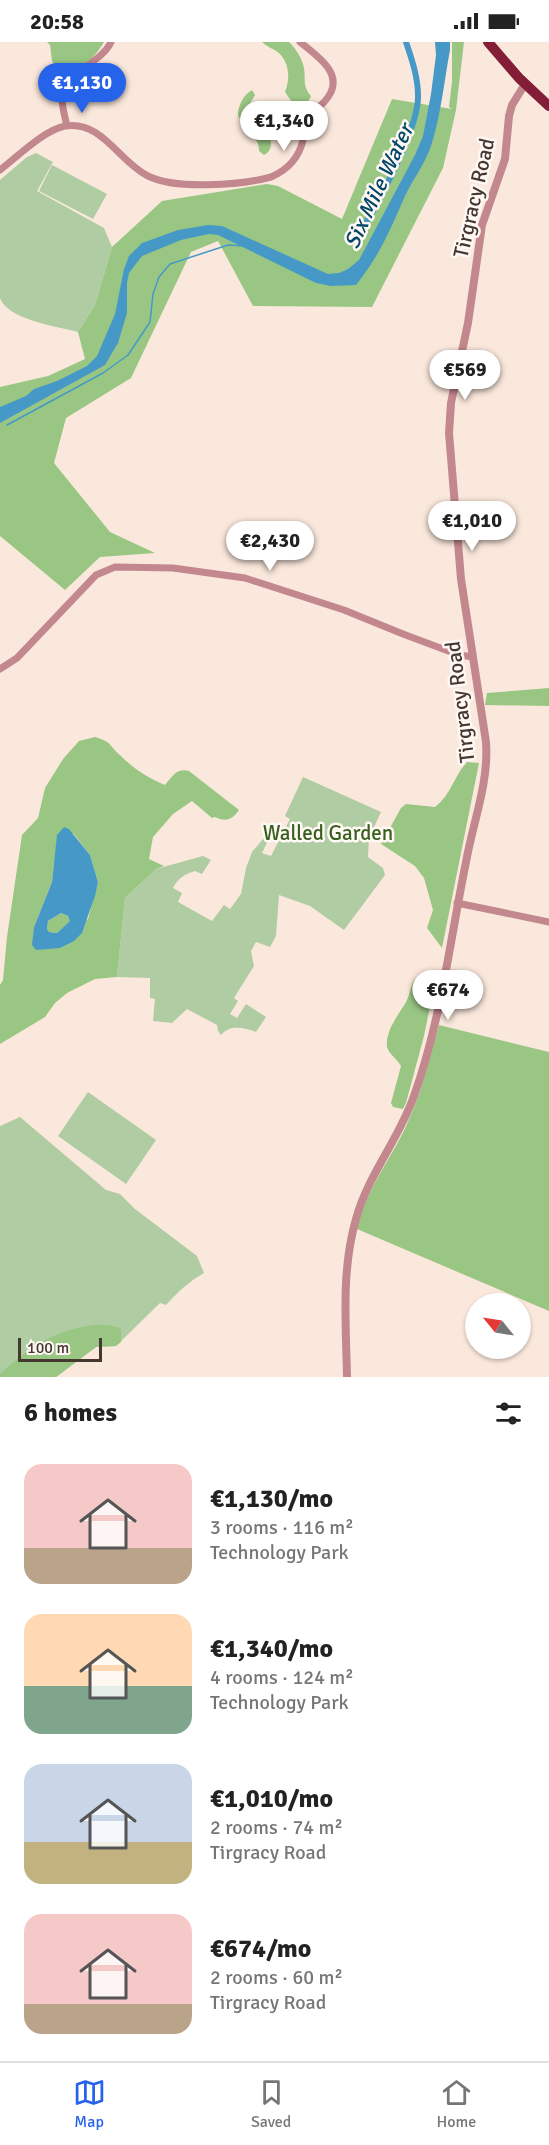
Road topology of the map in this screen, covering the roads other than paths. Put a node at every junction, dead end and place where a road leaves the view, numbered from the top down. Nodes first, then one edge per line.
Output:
1 (111, 42) edge
2 (300, 42) edge
3 (488, 42) edge
4 (525, 84) junction
5 (549, 106) edge
6 (67, 126) junction
7 (0, 170) edge
8 (473, 657) junction
9 (0, 669) edge
10 (457, 903) junction
11 (549, 922) edge
12 (347, 1377) edge

1 - 6 street
2 - 6 street
3 - 4 highway
4 - 5 highway
4 - 8 street, Tirgracy Road
6 - 7 street
8 - 9 street
8 - 10 street, Tirgracy Road
10 - 11 street
10 - 12 street, Tirgracy Road

